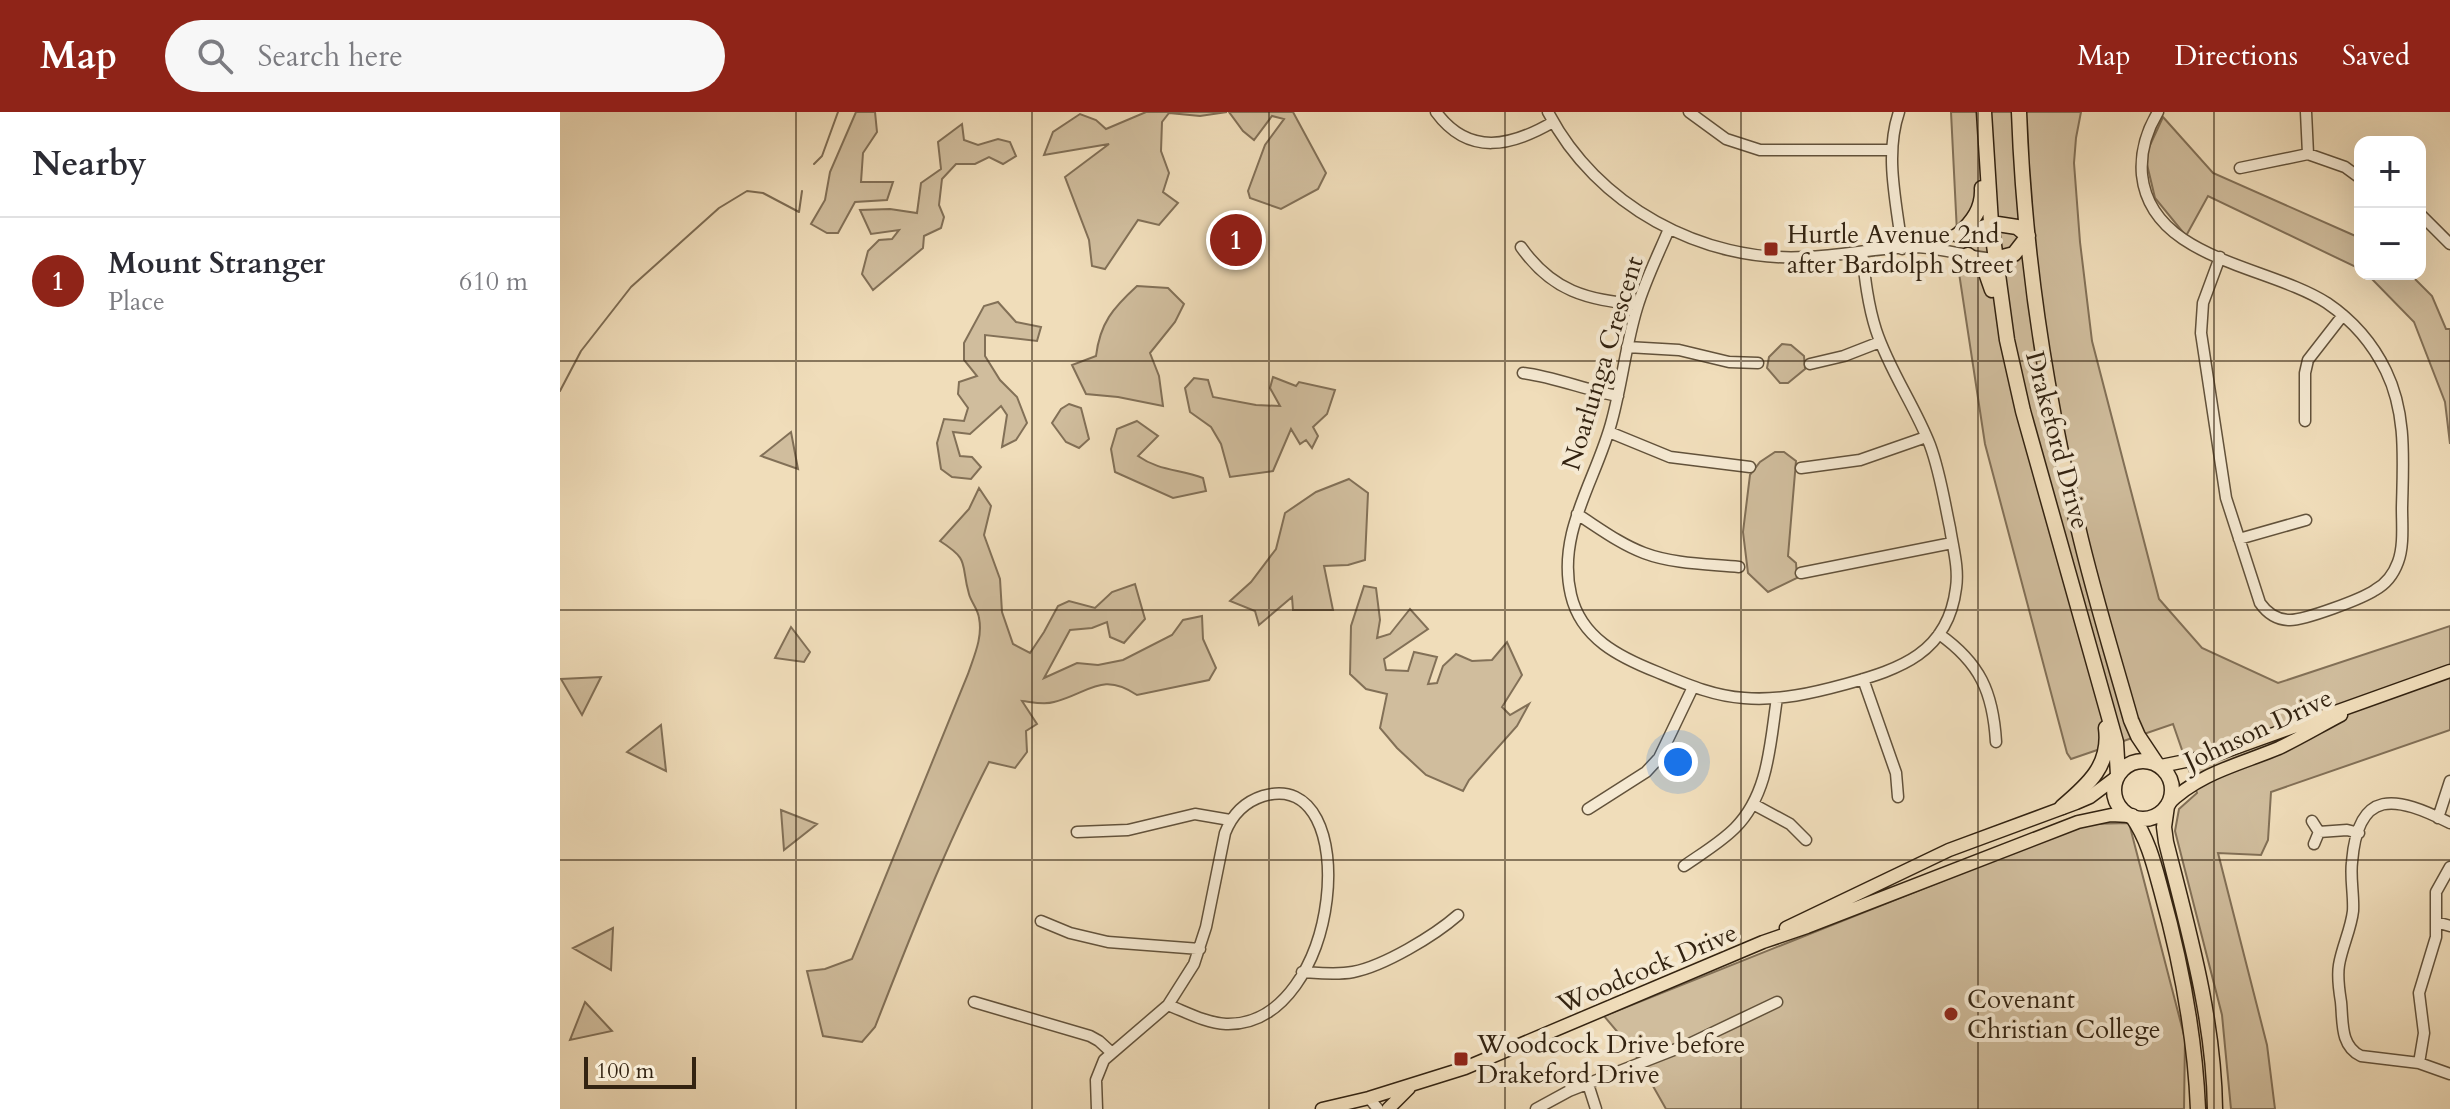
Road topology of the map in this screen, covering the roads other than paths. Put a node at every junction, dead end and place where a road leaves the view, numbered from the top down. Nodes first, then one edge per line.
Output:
1 (1436, 112) edge
2 (1689, 112) edge
3 (1899, 112) edge
4 (1984, 112) edge
5 (2019, 112) edge
6 (2158, 112) edge
7 (2306, 112) edge
8 (1551, 117) edge
9 (1985, 140) junction
10 (1891, 150) junction
11 (2308, 154) junction
12 (2240, 168) dead end
13 (2354, 174) edge
14 (2426, 220) edge
15 (1991, 223) junction
16 (1669, 229) junction
17 (1958, 235) junction
18 (2028, 236) junction
19 (2450, 244) edge
20 (1521, 247) dead end
21 (1915, 247) junction
22 (1902, 249) junction
23 (1862, 252) junction
24 (1968, 255) junction
25 (2220, 257) junction
26 (1995, 259) junction
27 (1638, 305) junction
28 (2343, 315) junction
29 (2007, 340) junction
30 (1880, 342) junction
31 (1627, 347) junction
32 (1758, 363) dead end
33 (1810, 364) dead end
34 (1523, 373) dead end
35 (1618, 396) junction
36 (2305, 421) dead end
37 (1609, 432) junction
38 (1926, 437) junction
39 (1750, 467) dead end
40 (1801, 468) dead end
41 (1577, 514) junction
42 (2306, 520) dead end
43 (2239, 539) junction
44 (1952, 543) junction
45 (1739, 567) dead end
46 (1801, 573) dead end
47 (1939, 634) junction
48 (2450, 671) edge
49 (1863, 679) junction
50 (1693, 687) junction
51 (1777, 698) junction
52 (2371, 699) junction
53 (2106, 700) junction
54 (1996, 742) dead end
55 (2158, 765) junction
56 (2118, 775) junction
57 (2450, 781) edge
58 (1898, 797) dead end
59 (1753, 804) junction
60 (2167, 806) junction
61 (2062, 807) junction
62 (1588, 809) dead end
63 (2131, 816) junction
64 (2438, 818) junction
65 (1230, 820) junction
66 (2312, 821) dead end
67 (2450, 823) edge
68 (1077, 832) dead end
69 (2319, 832) junction
70 (2359, 833) junction
71 (1806, 840) dead end
72 (2314, 844) dead end
73 (1684, 866) dead end
74 (2450, 867) edge
75 (1458, 915) dead end
76 (1041, 921) dead end
77 (2436, 922) junction
78 (2450, 926) edge
79 (1763, 942) junction
80 (1200, 949) junction
81 (1302, 972) junction
82 (974, 1002) dead end
83 (1777, 1002) dead end
84 (1168, 1005) junction
85 (1112, 1053) junction
86 (2419, 1063) junction
87 (2450, 1074) edge
88 (1415, 1084) junction
89 (1588, 1084) junction
90 (1368, 1103) edge
91 (1329, 1108) edge
92 (1097, 1109) edge
93 (1378, 1109) edge
94 (1388, 1109) edge
95 (1536, 1109) edge
96 (1596, 1109) edge
97 (2198, 1109) edge
98 (2215, 1109) edge

1 - 8 street
2 - 10 street
3 - 10 street
4 - 9 highway, Drakeford Drive
5 - 18 highway, Drakeford Drive
6 - 25 street
7 - 11 street
8 - 16 street
9 - 15 highway, Drakeford Drive
9 - 17 highway
10 - 22 street
11 - 12 street
11 - 13 street
14 - 19 street
15 - 17 street
15 - 18 highway
15 - 26 highway, Drakeford Drive
16 - 23 street
16 - 27 street, Noarlunga Crescent
17 - 21 street
18 - 26 highway
18 - 55 highway, Drakeford Drive
20 - 27 street
21 - 22 street
21 - 24 street
22 - 23 street
23 - 30 street, Noarlunga Crescent
24 - 26 street
24 - 29 highway
25 - 28 street
25 - 43 street
26 - 29 highway, Drakeford Drive
27 - 31 street, Noarlunga Crescent
28 - 36 street
28 - 43 street
29 - 53 highway, Drakeford Drive
30 - 33 street
30 - 38 street, Noarlunga Crescent
31 - 32 street
31 - 35 street, Noarlunga Crescent
34 - 35 street
35 - 37 street, Noarlunga Crescent
37 - 39 street
37 - 41 street, Noarlunga Crescent
38 - 40 street
38 - 44 street, Noarlunga Crescent
41 - 45 street
41 - 50 street, Noarlunga Crescent
42 - 43 street
44 - 46 street
44 - 47 street, Noarlunga Crescent
47 - 49 street, Noarlunga Crescent
47 - 54 street
48 - 52 main road, Johnson Drive
49 - 51 street, Noarlunga Crescent
49 - 58 street
50 - 51 street, Noarlunga Crescent
50 - 62 street
51 - 59 street
52 - 55 main road, Johnson Drive
52 - 60 main road, Johnson Drive
53 - 56 highway, Drakeford Drive
53 - 61 highway
55 - 56 highway
55 - 60 highway
56 - 61 main road, Woodcock Drive
56 - 63 highway
57 - 64 street
59 - 71 street
59 - 73 street
60 - 63 highway
60 - 98 highway
61 - 79 main road, Woodcock Drive
63 - 79 main road, Woodcock Drive
63 - 97 highway
64 - 67 street
64 - 70 street
65 - 68 street
65 - 80 street
65 - 81 street
66 - 69 street
69 - 70 street
69 - 72 street
70 - 86 street
74 - 77 street
75 - 81 street
76 - 80 street
77 - 78 street
77 - 86 street
79 - 88 main road, Woodcock Drive
80 - 84 street
81 - 84 street
82 - 85 street
83 - 89 street
84 - 85 street
85 - 92 street
86 - 87 street
88 - 90 main road, Woodcock Drive
88 - 94 main road
89 - 95 street
89 - 96 street
90 - 91 main road, Woodcock Drive
90 - 93 street

